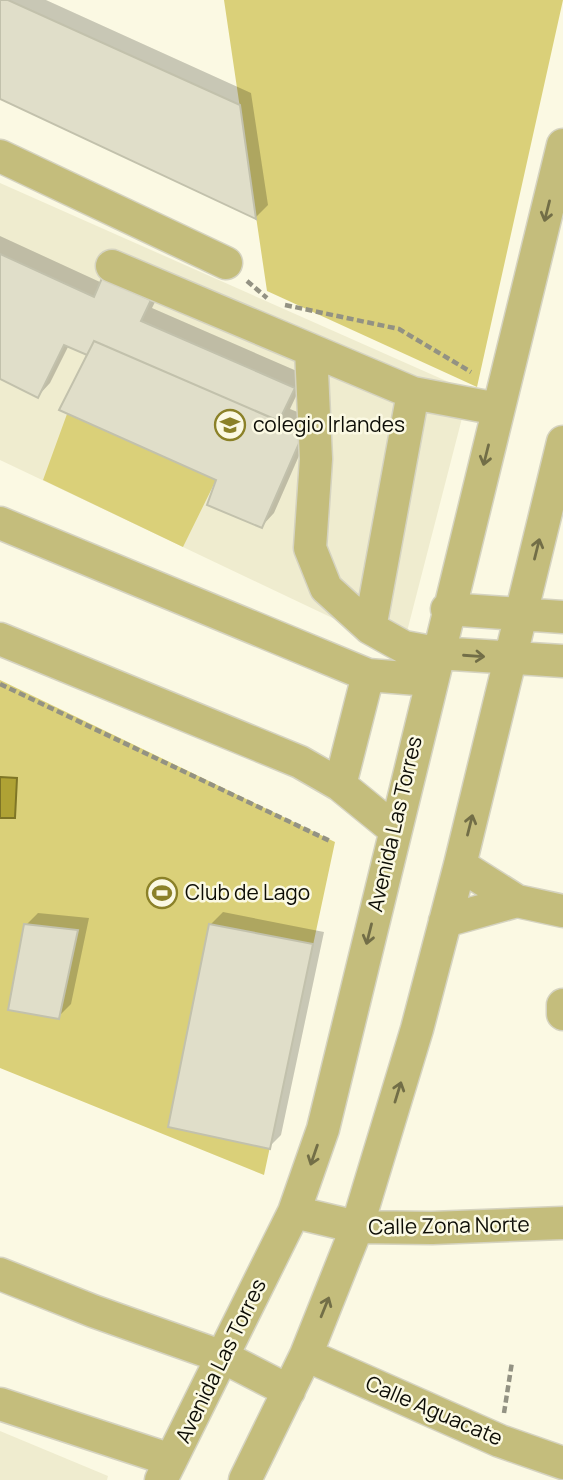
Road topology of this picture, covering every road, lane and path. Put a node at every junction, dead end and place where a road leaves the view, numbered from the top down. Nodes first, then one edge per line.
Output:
1 (563, 145) edge
2 (0, 156) edge
3 (226, 263) joint
4 (112, 266) dead end
5 (311, 351) junction
6 (413, 393) junction
7 (500, 399) junction
8 (563, 442) edge
9 (0, 523) edge
10 (447, 609) junction
11 (521, 615) junction
12 (563, 617) edge
13 (370, 628) junction
14 (0, 639) edge
15 (511, 658) junction
16 (563, 661) edge
17 (433, 667) junction
18 (369, 675) junction
19 (0, 684) edge
20 (340, 785) junction
21 (394, 829) junction
22 (330, 841) dead end
23 (460, 865) junction
24 (517, 901) junction
25 (563, 911) edge
26 (445, 921) junction
27 (563, 1005) edge
28 (563, 1014) edge
29 (294, 1212) junction
30 (563, 1223) edge
31 (357, 1227) junction
32 (0, 1274) edge
33 (306, 1355) junction
34 (223, 1357) junction
35 (512, 1362) dead end
36 (289, 1391) junction
37 (0, 1404) edge
38 (500, 1441) junction
39 (563, 1463) edge
40 (166, 1470) edge
41 (245, 1480) edge

1 -> 7 street, Avenida Las Torres
2 - 3 street
3 - 7 path
4 - 5 street
5 - 6 street
5 - 13 street
6 - 7 street
6 - 13 street
7 -> 10 street, Avenida Las Torres
11 -> 8 street
9 - 18 street
10 - 11 street
10 - 17 street, Avenida Las Torres
11 - 12 street
11 - 15 street
13 - 17 street
14 - 20 street
15 - 16 street
17 -> 15 street
23 -> 15 street
17 - 18 street
17 - 21 street, Avenida Las Torres
18 - 20 street
19 - 22 path
20 - 21 street
21 -> 29 street, Avenida Las Torres
23 - 24 street
23 - 26 street
24 - 25 street
24 - 26 street
31 -> 26 street
27 - 28 street
29 - 31 street, Calle Zona Norte
29 - 34 street, Avenida Las Torres
30 - 31 street, Calle Zona Norte
33 -> 31 street
32 - 34 street
33 - 36 street
33 - 38 street, Calle Aguacate
34 - 36 street
34 - 40 street, Avenida Las Torres
35 - 38 path
36 - 41 street
37 - 40 street
38 - 39 street, Calle Aguacate

